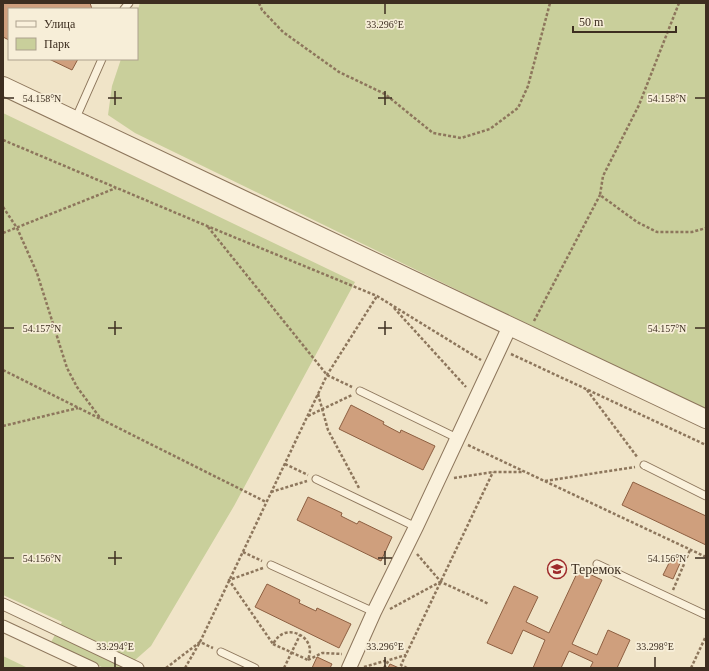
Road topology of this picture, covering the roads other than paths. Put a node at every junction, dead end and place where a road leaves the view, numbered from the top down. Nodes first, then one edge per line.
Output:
1 (102, 60) edge
2 (3, 86) edge
3 (75, 120) junction
4 (510, 326) junction
5 (360, 391) road end
6 (706, 419) edge
7 (457, 438) junction
8 (644, 465) road end
9 (316, 479) road end
10 (706, 496) edge
11 (416, 527) junction
12 (597, 564) dead end
13 (271, 565) road end
14 (3, 604) edge
15 (374, 612) junction
16 (706, 615) edge
17 (3, 626) edge
18 (221, 652) road end
19 (93, 668) edge
20 (138, 668) edge
21 (255, 668) edge
22 (349, 668) edge

1 - 3 lane
2 - 3 street
3 - 4 street
4 - 6 street
4 - 7 street
5 - 7 lane
7 - 11 street
8 - 10 lane
9 - 11 lane
11 - 15 street
12 - 16 lane
13 - 15 lane
14 - 20 street
15 - 22 street
17 - 19 street
18 - 21 lane

